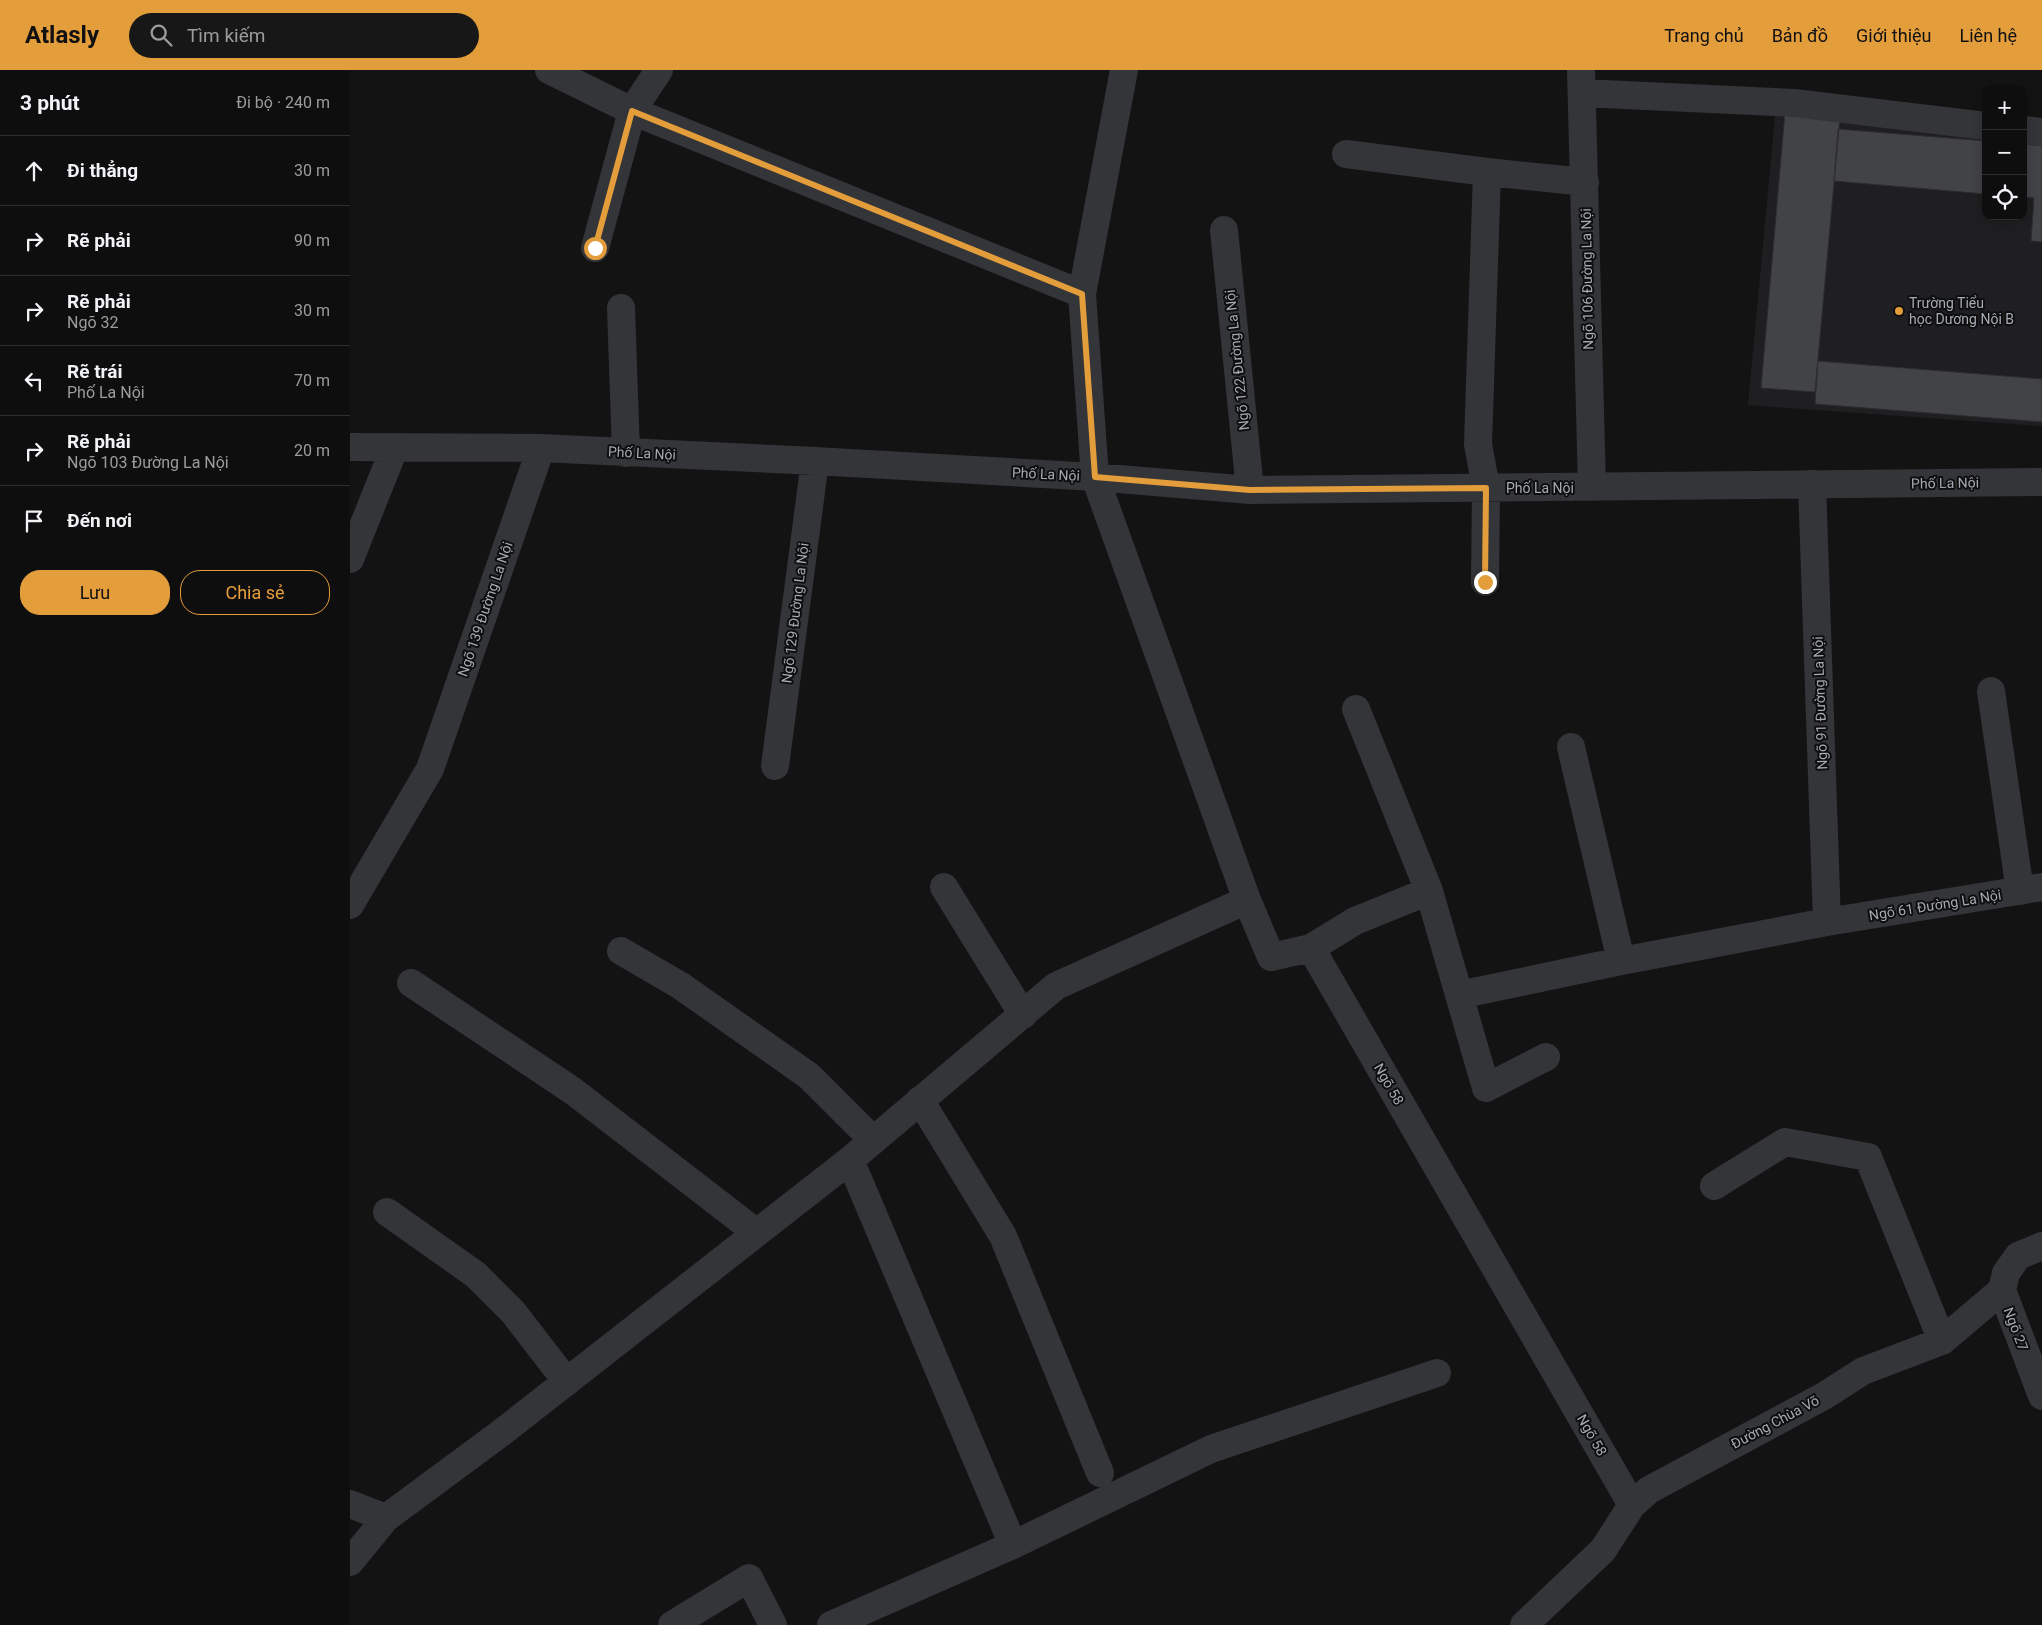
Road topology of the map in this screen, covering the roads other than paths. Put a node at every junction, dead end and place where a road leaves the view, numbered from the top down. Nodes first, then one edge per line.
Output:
1 (550, 70) edge
2 (659, 70) edge
3 (1124, 70) edge
4 (1582, 81) edge
5 (632, 111) junction
6 (1982, 126) edge
7 (2027, 130) edge
8 (2042, 132) edge
9 (1346, 154) dead end
10 (1487, 172) junction
11 (1584, 182) junction
12 (1224, 230) dead end
13 (595, 248) dead end
14 (1082, 294) junction
15 (621, 308) dead end
16 (350, 447) edge
17 (541, 448) junction
18 (394, 449) junction
19 (626, 453) junction
20 (814, 461) junction
21 (1095, 477) junction
22 (2042, 482) edge
23 (1812, 484) junction
24 (1592, 487) junction
25 (1486, 488) junction
26 (1250, 490) junction
27 (350, 559) edge
28 (1485, 582) dead end
29 (1991, 691) dead end
30 (1356, 709) dead end
31 (1571, 747) dead end
32 (775, 766) dead end
33 (944, 887) dead end
34 (2031, 889) edge
35 (1429, 892) junction
36 (1247, 900) junction
37 (350, 905) edge
38 (1827, 922) junction
39 (1311, 948) junction
40 (621, 951) dead end
41 (1621, 960) junction
42 (411, 983) dead end
43 (1459, 995) junction
44 (1023, 1015) junction
45 (1546, 1057) dead end
46 (920, 1100) junction
47 (873, 1140) junction
48 (850, 1160) junction
49 (1714, 1186) dead end
50 (387, 1212) dead end
51 (757, 1233) junction
52 (2042, 1246) edge
53 (2002, 1290) junction
54 (1942, 1341) junction
55 (1437, 1373) dead end
56 (567, 1382) junction
57 (2042, 1396) edge
58 (1100, 1473) dead end
59 (350, 1504) edge
60 (1632, 1505) junction
61 (386, 1518) junction
62 (1012, 1545) junction
63 (350, 1562) edge
64 (672, 1625) edge
65 (773, 1625) edge
66 (831, 1625) edge
67 (1524, 1625) edge

1 - 5 street
2 - 5 street
3 - 14 street
4 - 6 street
4 - 11 street, Ngõ 106 Đường La Nội
5 - 13 street
5 - 14 street
7 - 8 street
9 - 10 street
10 - 11 street
10 - 25 street
11 - 24 street, Ngõ 106 Đường La Nội
12 - 26 street, Ngõ 122 Đường La Nội
14 - 21 street
15 - 19 street
16 - 18 street, Phố La Nội
17 - 18 street, Phố La Nội
17 - 19 street, Phố La Nội
17 - 37 street, Ngõ 139 Đường La Nội
18 - 27 street
19 - 20 street, Phố La Nội
20 - 21 street, Phố La Nội
20 - 32 street, Ngõ 129 Đường La Nội
21 - 26 street, Phố La Nội
21 - 36 street
22 - 23 street, Phố La Nội
23 - 24 street, Phố La Nội
23 - 38 street, Ngõ 91 Đường La Nội
24 - 25 street, Phố La Nội
25 - 26 street, Phố La Nội
25 - 28 street
29 - 34 street
30 - 35 street
31 - 41 street
33 - 44 street
34 - 38 street, Ngõ 61 Đường La Nội
35 - 39 street
35 - 43 street
36 - 39 street
36 - 44 street
38 - 41 street, Ngõ 61 Đường La Nội
39 - 60 street, Ngõ 58
40 - 47 street
41 - 43 street, Ngõ 61 Đường La Nội
42 - 51 street
43 - 45 street
44 - 46 street
46 - 47 street
46 - 58 street
47 - 48 street
48 - 51 street
48 - 62 street
49 - 54 street
50 - 56 street
51 - 56 street
52 - 53 street, Đường Chùa Võ
53 - 54 street, Đường Chùa Võ
53 - 57 street, Ngõ 27
54 - 60 street, Đường Chùa Võ
55 - 62 street
56 - 61 street
59 - 61 street
60 - 67 street, Đường Chùa Võ
61 - 63 street
62 - 66 street
64 - 65 street

